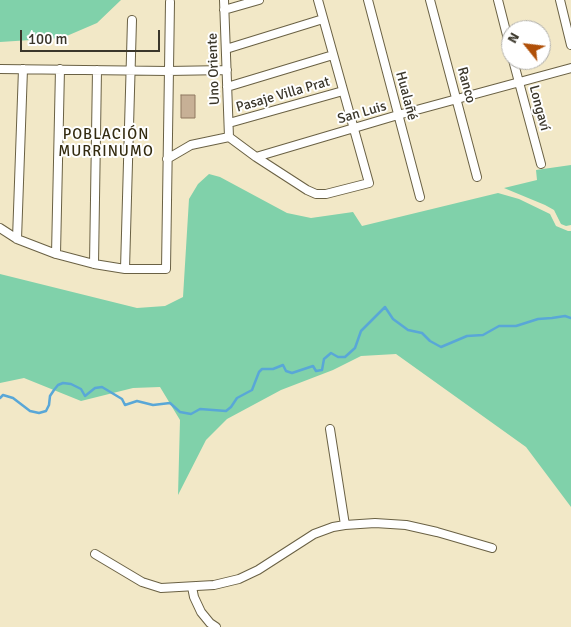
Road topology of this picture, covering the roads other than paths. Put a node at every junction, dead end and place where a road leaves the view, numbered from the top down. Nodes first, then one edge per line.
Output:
1 (224, 0) edge
2 (259, 0) edge
3 (318, 0) edge
4 (368, 0) edge
5 (430, 0) edge
6 (498, 0) edge
7 (560, 0) edge
8 (170, 2) dead end
9 (224, 10) junction
10 (323, 19) junction
11 (132, 20) dead end
12 (503, 20) edge
13 (571, 45) edge
14 (226, 49) junction
15 (333, 55) junction
16 (571, 68) edge
17 (0, 69) edge
18 (23, 69) junction
19 (60, 70) junction
20 (97, 70) junction
21 (130, 70) junction
22 (227, 70) junction
23 (516, 70) edge
24 (168, 71) junction
25 (519, 82) junction
26 (227, 86) junction
27 (344, 91) junction
28 (456, 99) junction
29 (398, 115) junction
30 (229, 123) junction
31 (354, 129) junction
32 (229, 137) junction
33 (256, 157) junction
34 (167, 159) junction
35 (541, 164) dead end
36 (476, 177) dead end
37 (420, 198) dead end
38 (0, 228) edge
39 (17, 238) junction
40 (56, 254) junction
41 (94, 264) junction
42 (125, 269) junction
43 (330, 428) dead end
44 (345, 525) junction
45 (492, 548) dead end
46 (95, 554) dead end
47 (192, 587) junction
48 (216, 627) edge

1 - 9 street, Uno Oriente
2 - 9 street
3 - 10 street
4 - 29 street, Hualañé
5 - 28 street, Ranco
6 - 12 street
7 - 13 street
8 - 24 street
9 - 14 street, Uno Oriente
10 - 14 street
10 - 15 street
11 - 21 street
14 - 22 street, Uno Oriente
15 - 26 street
15 - 27 street
16 - 25 street, San Luis
17 - 18 street
18 - 19 street
18 - 39 street
19 - 20 street
19 - 40 street
20 - 21 street
20 - 41 street
21 - 24 street
21 - 42 street
22 - 24 street
22 - 26 street, Uno Oriente
23 - 25 street, Longaví
24 - 34 street
25 - 28 street, San Luis
25 - 35 street, Longaví
26 - 30 street, Uno Oriente
27 - 30 street, Pasaje Villa Prat
27 - 31 street
28 - 29 street, San Luis
28 - 36 street, Ranco
29 - 31 street, San Luis
29 - 37 street, Hualañé
30 - 32 street, Uno Oriente
31 - 33 street, San Luis
31 - 33 street
32 - 33 street
32 - 34 street
34 - 42 street
38 - 39 street
39 - 40 street
40 - 41 street
41 - 42 street
43 - 44 street
44 - 45 street
44 - 47 street
46 - 47 street
47 - 48 street

